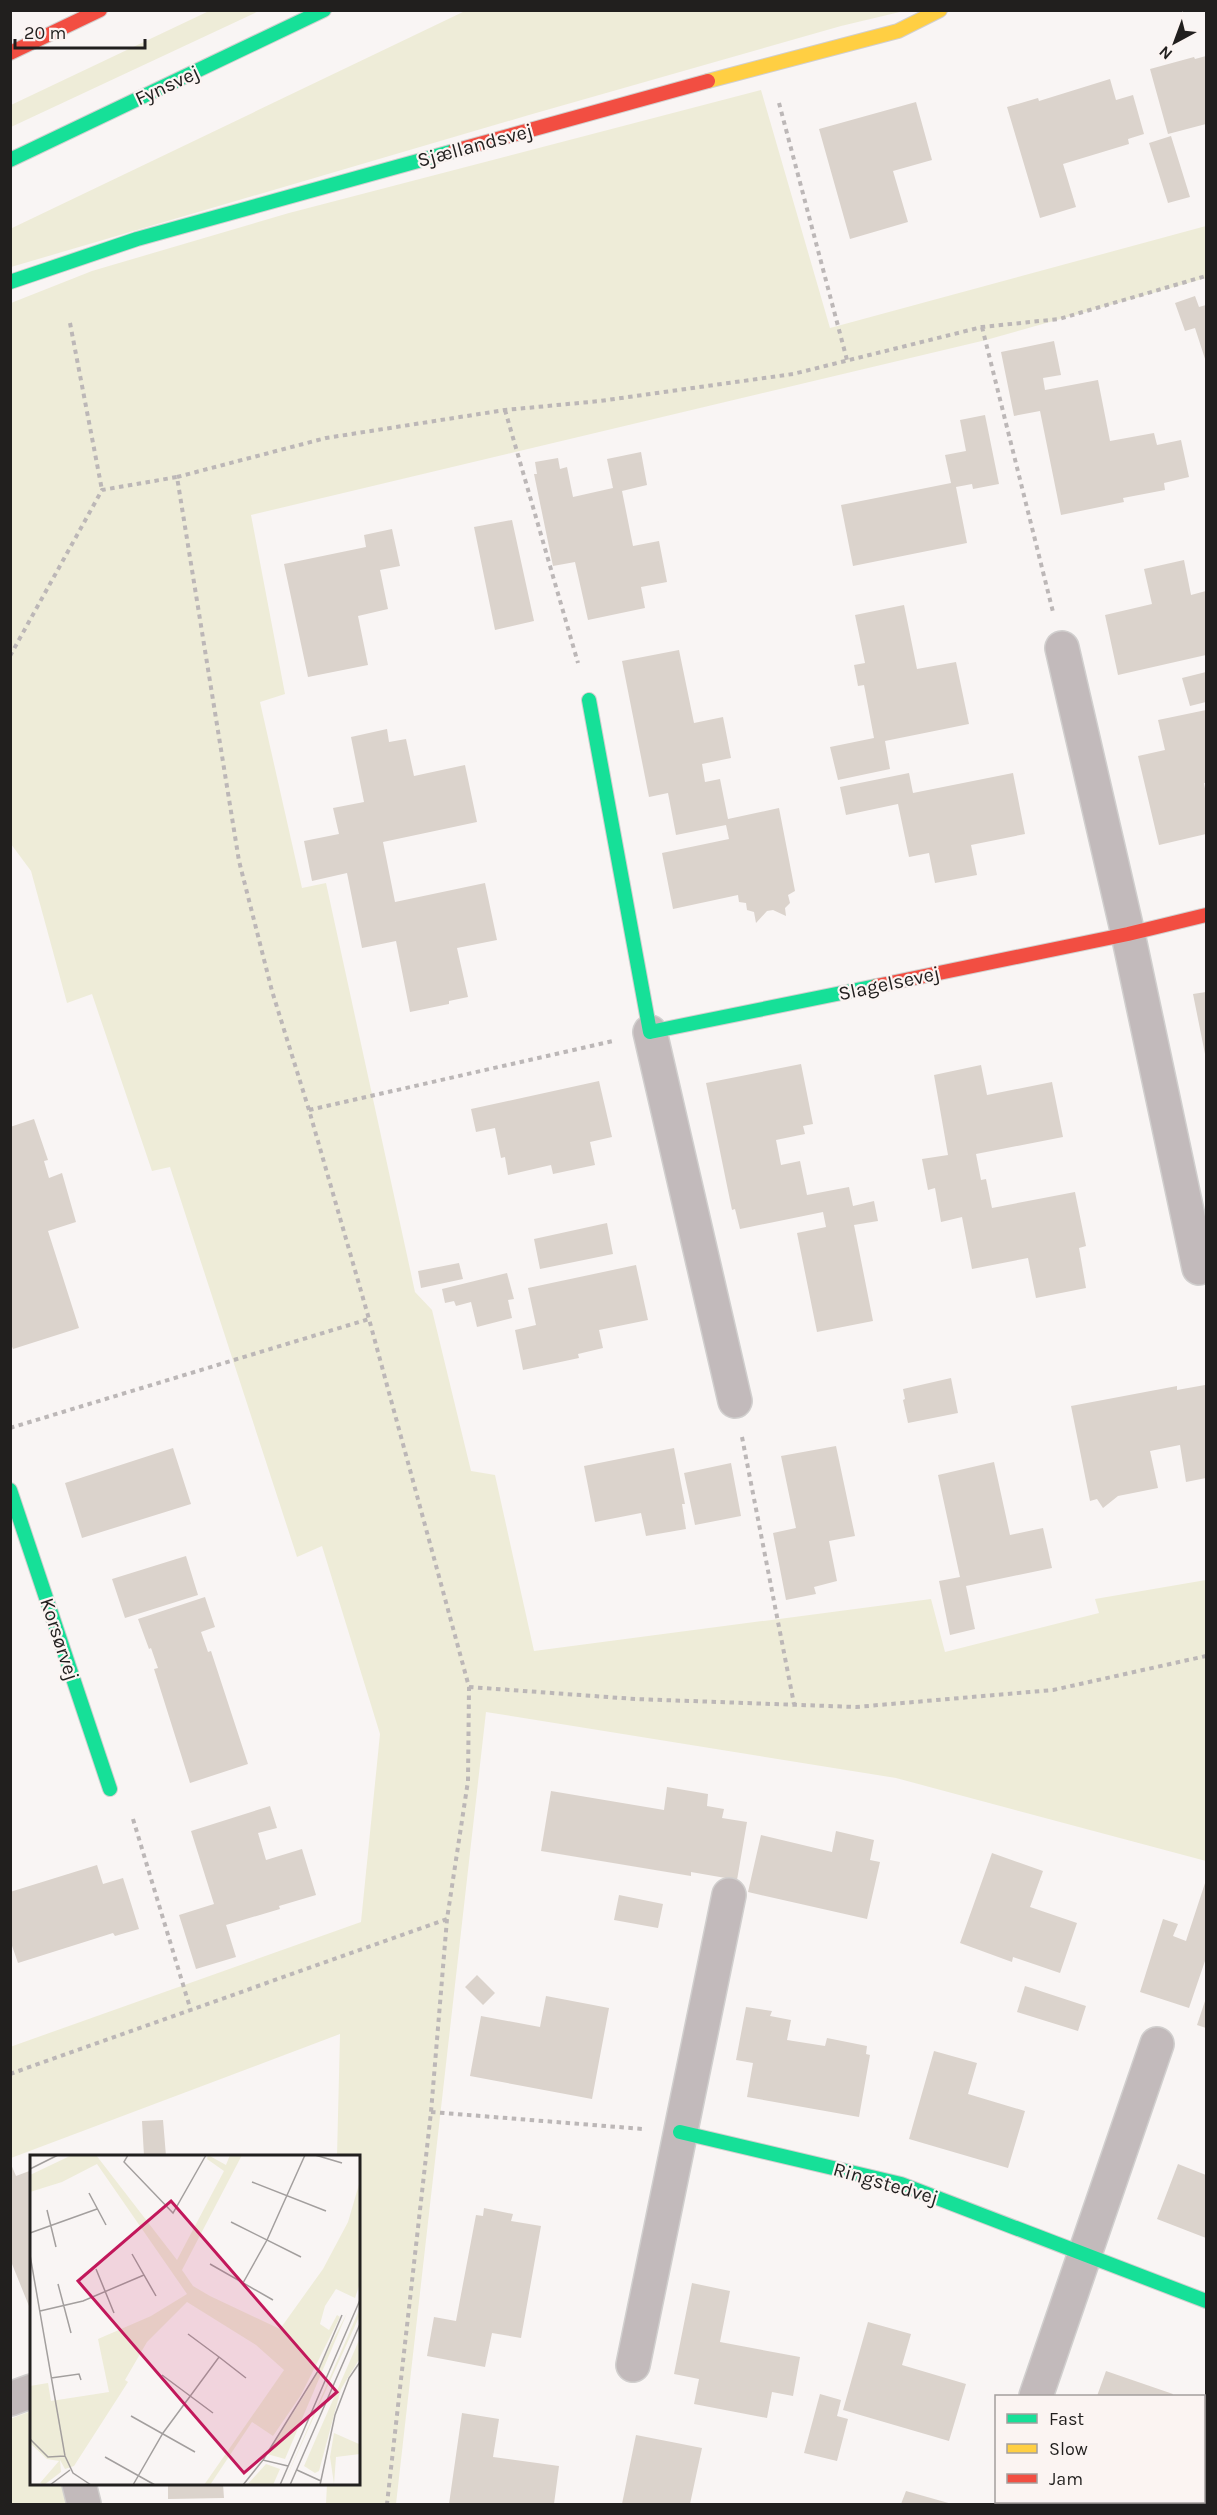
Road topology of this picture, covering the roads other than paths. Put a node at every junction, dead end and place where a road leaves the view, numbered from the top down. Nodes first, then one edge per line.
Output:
1 (100, 10) edge
2 (324, 10) edge
3 (940, 10) edge
4 (10, 53) edge
5 (10, 160) edge
6 (10, 282) edge
7 (1062, 648) road end
8 (589, 700) road end
9 (1206, 915) edge
10 (1128, 934) junction
11 (650, 1032) junction
12 (1200, 1268) dead end
13 (735, 1401) road end
14 (10, 1490) edge
15 (110, 1789) road end
16 (729, 1895) dead end
17 (1157, 2044) dead end
18 (680, 2132) junction
19 (1086, 2253) junction
20 (1206, 2301) edge
21 (633, 2365) dead end
22 (30, 2392) edge
23 (1037, 2395) edge
24 (10, 2399) edge
25 (79, 2485) edge
26 (84, 2505) edge

1 - 4 street
2 - 5 street, Fynsvej
3 - 6 street, Sjællandsvej
7 - 10 street
8 - 11 street
9 - 10 street, Slagelsevej
10 - 11 street, Slagelsevej
10 - 12 street
11 - 13 street
14 - 15 street, Korsørvej
16 - 18 street
17 - 19 street
18 - 19 street, Ringstedvej
18 - 21 street
19 - 20 street, Ringstedvej
19 - 23 street
22 - 24 street
25 - 26 street

